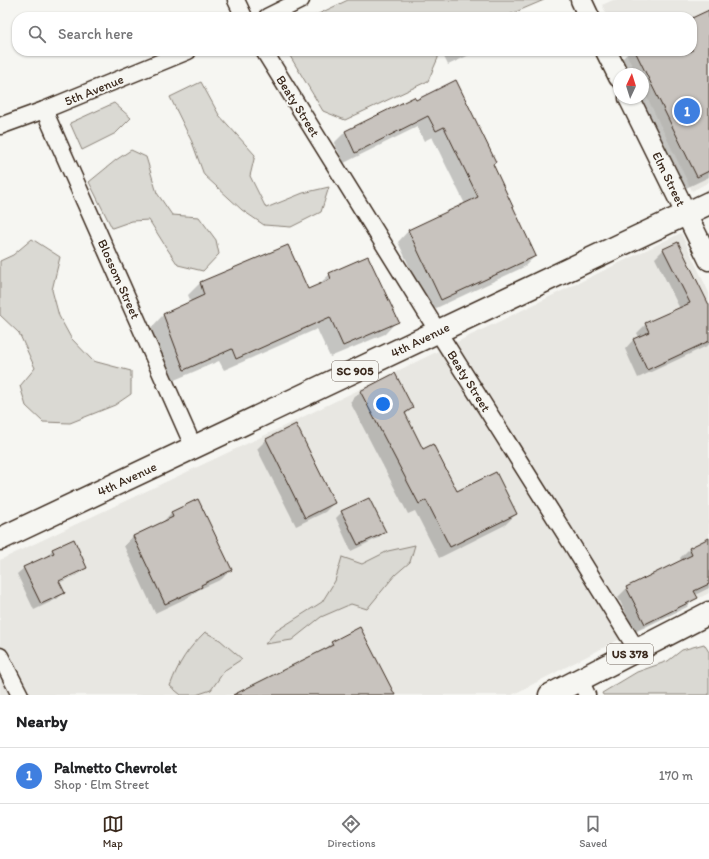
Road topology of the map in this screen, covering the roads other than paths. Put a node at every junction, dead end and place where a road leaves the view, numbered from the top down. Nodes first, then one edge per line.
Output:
1 (236, 0) edge
2 (302, 0) edge
3 (581, 0) edge
4 (242, 12) edge
5 (277, 12) edge
6 (587, 12) edge
7 (176, 56) edge
8 (267, 56) edge
9 (608, 56) edge
10 (614, 68) edge
11 (632, 104) edge
12 (44, 110) junction
13 (0, 126) edge
14 (709, 203) edge
15 (686, 214) junction
16 (709, 260) edge
17 (438, 332) junction
18 (194, 448) junction
19 (0, 539) edge
20 (709, 613) edge
21 (636, 650) junction
22 (0, 656) edge
23 (583, 687) edge
24 (20, 695) edge
25 (550, 695) edge

1 - 4 street
2 - 5 street
3 - 6 street
7 - 12 street, 5th Avenue
8 - 17 street, Beaty Street
9 - 10 street
11 - 15 street, Elm Street
12 - 13 street, 5th Avenue
12 - 18 street, Blossom Street
14 - 15 main road, 4th Avenue / SC 905
15 - 16 street, Elm Street
15 - 17 main road, 4th Avenue / SC 905
17 - 18 main road, 4th Avenue / SC 905
17 - 21 street, Beaty Street
18 - 19 main road, 4th Avenue / SC 905
20 - 21 main road, US 378
21 - 23 main road, US 378
22 - 24 street
23 - 25 main road, US 378

